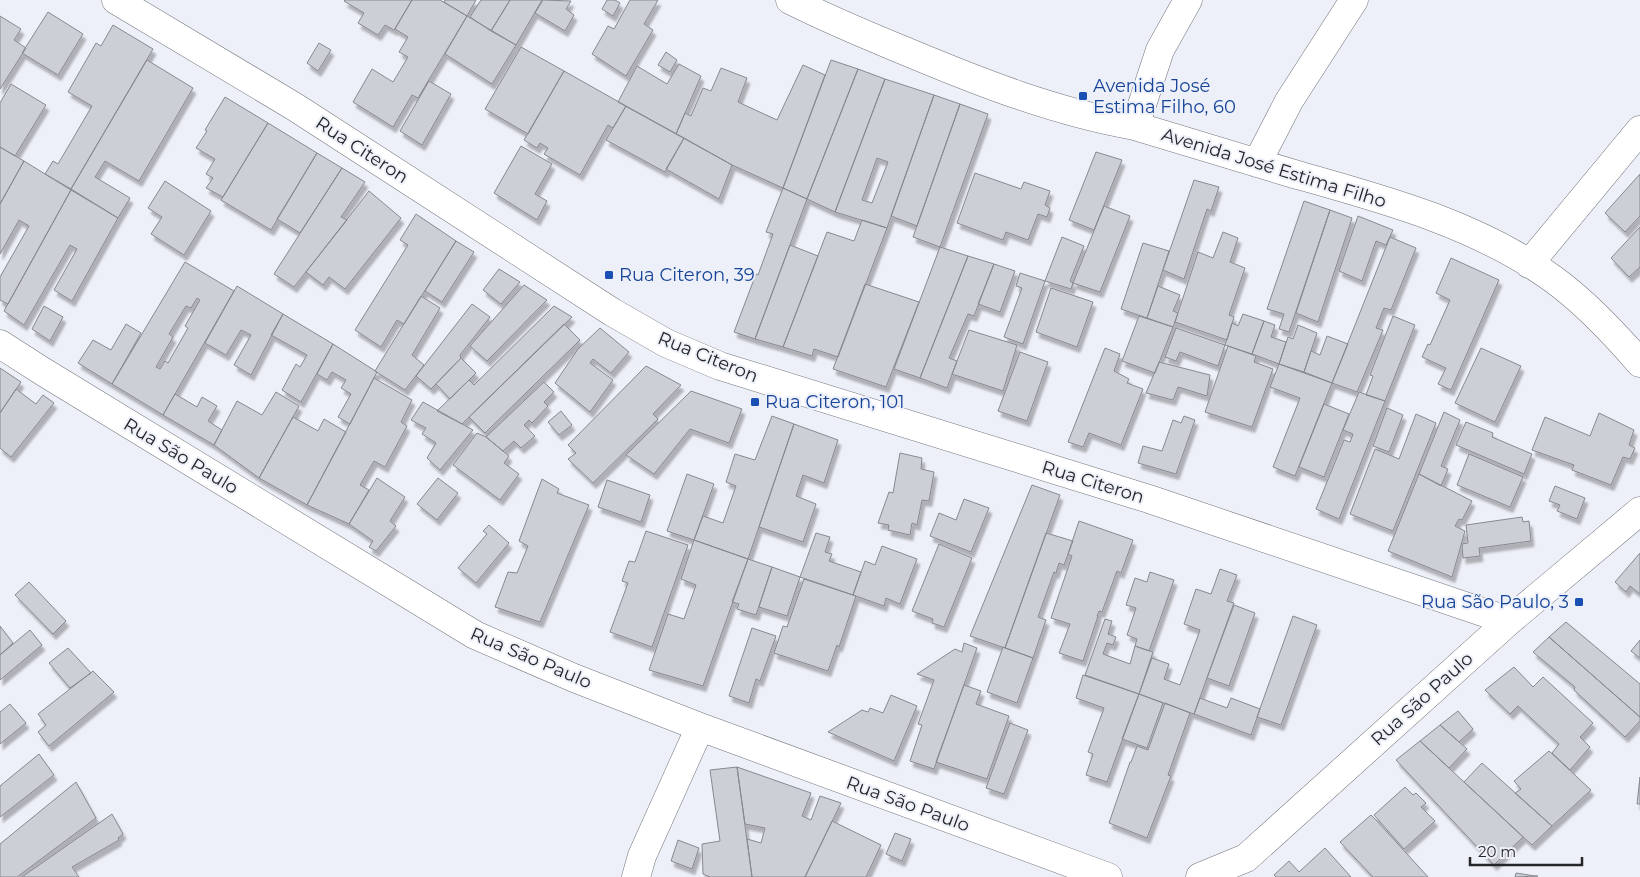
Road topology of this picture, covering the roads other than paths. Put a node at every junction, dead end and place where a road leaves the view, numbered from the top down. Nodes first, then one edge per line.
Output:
1 (116, 0) edge
2 (790, 0) edge
3 (1188, 0) edge
4 (1354, 0) edge
5 (1135, 126) junction
6 (1640, 130) edge
7 (1257, 163) junction
8 (1529, 264) junction
9 (0, 344) edge
10 (1640, 363) edge
11 (1640, 511) edge
12 (1509, 621) junction
13 (700, 727) junction
14 (1252, 867) edge
15 (636, 877) edge
16 (1108, 877) edge
17 (1200, 877) edge

1 - 12 street, Rua Citeron
2 - 5 street, Avenida José Estima Filho
3 - 5 street
4 - 7 street
5 - 7 street, Avenida José Estima Filho
6 - 8 street
7 - 8 street, Avenida José Estima Filho
8 - 10 street, Avenida José Estima Filho
9 - 13 street, Rua São Paulo
11 - 12 street, Rua São Paulo
12 - 14 street, Rua São Paulo
13 - 15 street
13 - 16 street, Rua São Paulo
14 - 17 street, Rua São Paulo

